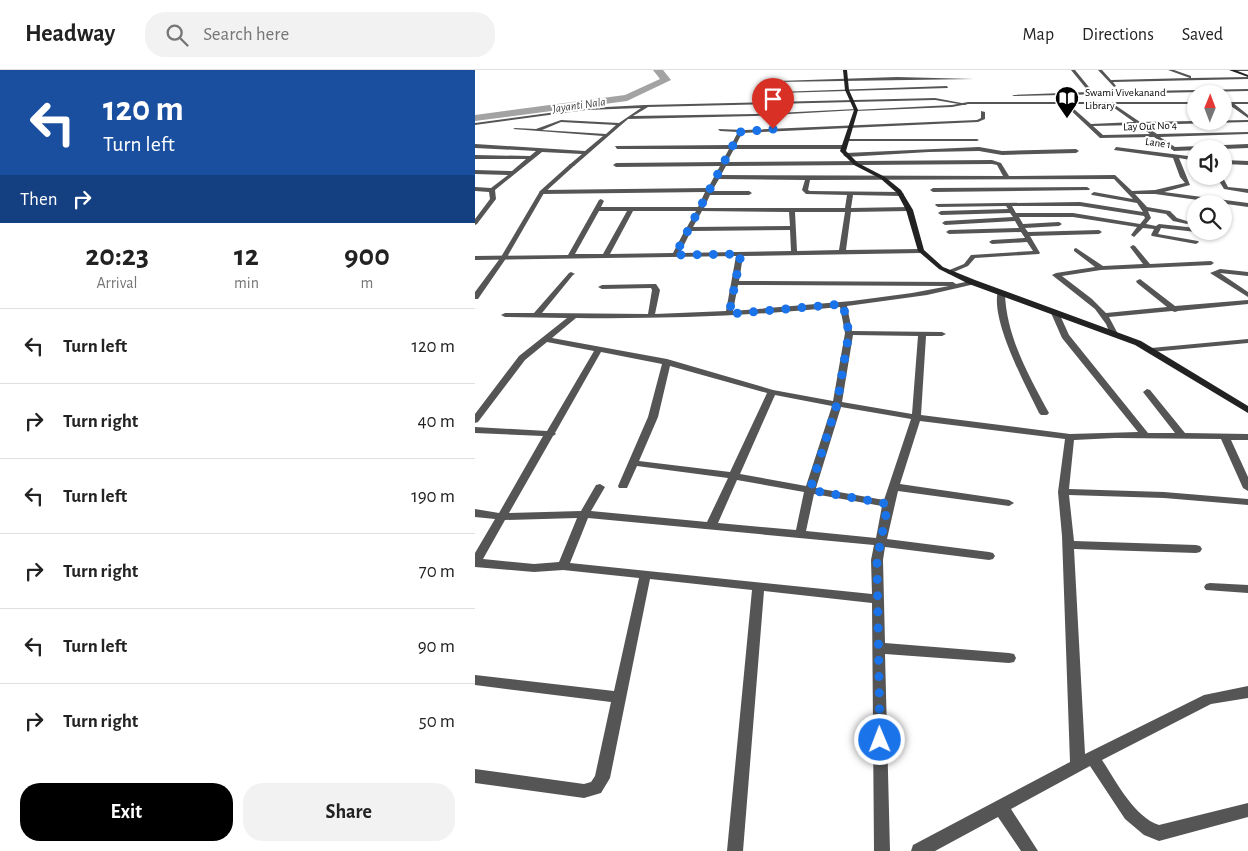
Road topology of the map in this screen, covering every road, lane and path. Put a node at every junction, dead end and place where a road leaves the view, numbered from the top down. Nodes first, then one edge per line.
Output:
1 (789, 70) edge
2 (812, 70) edge
3 (845, 70) edge
4 (1073, 70) edge
5 (1100, 70) edge
6 (1171, 70) edge
7 (1248, 70) edge
8 (1233, 71) edge
9 (1248, 77) edge
10 (972, 79) dead end
11 (1198, 79) junction
12 (845, 80) junction
13 (1110, 81) junction
14 (778, 82) dead end
15 (947, 87) dead end
16 (847, 90) junction
17 (1248, 90) edge
18 (779, 92) dead end
19 (1091, 92) junction
20 (1119, 92) junction
21 (1070, 93) junction
22 (1014, 95) dead end
23 (851, 100) junction
24 (967, 103) junction
25 (1066, 103) junction
26 (1233, 103) edge
27 (1248, 103) edge
28 (1083, 104) junction
29 (1112, 104) junction
30 (1187, 104) edge
31 (763, 105) junction
32 (1233, 105) edge
33 (647, 106) junction
34 (856, 110) junction
35 (983, 112) dead end
36 (755, 115) junction
37 (1248, 116) edge
38 (627, 118) junction
39 (1233, 121) edge
40 (1248, 121) edge
41 (964, 122) junction
42 (1187, 122) edge
43 (1140, 123) junction
44 (475, 124) edge
45 (618, 124) junction
46 (1091, 125) junction
47 (852, 126) junction
48 (515, 129) dead end
49 (537, 130) junction
50 (720, 130) dead end
51 (745, 130) junction
52 (1248, 133) edge
53 (607, 135) junction
54 (1155, 136) junction
55 (846, 140) junction
56 (977, 140) junction
57 (475, 146) edge
58 (1241, 146) junction
59 (1248, 146) edge
60 (617, 147) dead end
61 (843, 147) junction
62 (733, 148) junction
63 (984, 149) junction
64 (1116, 149) dead end
65 (541, 150) junction
66 (1076, 151) dead end
67 (1248, 151) edge
68 (587, 153) junction
69 (846, 155) junction
70 (1175, 156) junction
71 (475, 157) edge
72 (531, 158) junction
73 (1187, 158) edge
74 (854, 163) junction
75 (1232, 163) edge
76 (724, 164) junction
77 (1248, 164) edge
78 (616, 165) dead end
79 (475, 172) edge
80 (512, 173) junction
81 (717, 176) junction
82 (1007, 177) junction
83 (809, 178) junction
84 (928, 178) junction
85 (887, 180) junction
86 (1224, 185) edge
87 (475, 189) edge
88 (1087, 189) dead end
89 (492, 190) junction
90 (933, 190) junction
91 (708, 191) junction
92 (1248, 191) edge
93 (542, 192) junction
94 (1155, 192) junction
95 (749, 193) dead end
96 (1131, 193) junction
97 (850, 194) junction
98 (901, 194) junction
99 (1094, 194) dead end
100 (601, 201) dead end
101 (1139, 202) junction
102 (1009, 204) junction
103 (938, 205) junction
104 (1248, 206) edge
105 (596, 209) junction
106 (631, 209) junction
107 (909, 209) junction
108 (698, 210) junction
109 (792, 210) junction
110 (849, 210) junction
111 (1148, 211) junction
112 (941, 213) junction
113 (1187, 222) edge
114 (475, 223) edge
115 (945, 223) junction
116 (1059, 224) dead end
117 (1021, 225) junction
118 (1149, 227) junction
119 (793, 228) junction
120 (687, 229) junction
121 (1187, 229) edge
122 (1099, 232) dead end
123 (1069, 233) junction
124 (1134, 235) dead end
125 (992, 242) dead end
126 (1196, 242) dead end
127 (1133, 247) dead end
128 (921, 251) junction
129 (842, 252) junction
130 (794, 253) junction
131 (741, 254) junction
132 (571, 255) junction
133 (675, 255) junction
134 (605, 256) junction
135 (504, 257) junction
136 (475, 258) edge
137 (1211, 263) dead end
138 (1147, 265) junction
139 (1101, 268) junction
140 (949, 272) junction
141 (571, 274) dead end
142 (1248, 274) edge
143 (1139, 281) dead end
144 (736, 283) junction
145 (969, 283) junction
146 (602, 287) dead end
147 (478, 288) edge
148 (1001, 293) junction
149 (1248, 295) edge
150 (475, 297) edge
151 (1248, 302) edge
152 (843, 304) junction
153 (1175, 310) junction
154 (1055, 313) junction
155 (729, 314) junction
156 (505, 315) dead end
157 (536, 315) junction
158 (1105, 315) junction
159 (574, 316) junction
160 (651, 317) junction
161 (849, 333) junction
162 (922, 334) junction
163 (942, 334) dead end
164 (1113, 334) junction
165 (546, 339) junction
166 (1248, 341) edge
167 (598, 350) junction
168 (1151, 350) junction
169 (667, 362) junction
170 (771, 392) junction
171 (1147, 392) dead end
172 (837, 404) junction
173 (1248, 410) edge
174 (1044, 413) dead end
175 (916, 418) junction
176 (475, 420) edge
177 (475, 430) edge
178 (551, 434) junction
179 (1146, 436) junction
180 (1182, 436) junction
181 (1070, 437) junction
182 (1225, 437) junction
183 (1248, 437) edge
184 (633, 463) junction
185 (734, 476) junction
186 (623, 486) dead end
187 (600, 487) dead end
188 (895, 488) junction
189 (1248, 488) edge
190 (810, 490) junction
191 (1063, 492) junction
192 (1248, 502) edge
193 (1009, 503) dead end
194 (888, 504) junction
195 (475, 513) edge
196 (584, 514) junction
197 (503, 516) junction
198 (711, 526) junction
199 (800, 535) junction
200 (880, 542) junction
201 (1068, 545) junction
202 (1196, 549) dead end
203 (989, 556) dead end
204 (475, 562) edge
205 (563, 566) junction
206 (645, 576) junction
207 (1210, 587) dead end
208 (758, 588) junction
209 (1248, 589) edge
210 (877, 599) junction
211 (878, 648) junction
212 (1009, 658) dead end
213 (475, 680) edge
214 (1248, 692) edge
215 (619, 697) junction
216 (1092, 757) junction
217 (1078, 765) junction
218 (475, 776) edge
219 (1000, 807) junction
220 (1248, 810) edge
221 (735, 851) edge
222 (882, 851) edge
223 (919, 851) edge
224 (1030, 851) edge

1 - 2 street
3 - 12 main road
4 - 19 street
5 - 13 street
6 - 11 street
7 - 8 street
8 - 9 main road
9 - 11 street
10 - 12 street
11 - 13 street
12 - 14 street
12 - 16 main road
13 - 20 street
15 - 16 street
16 - 18 street
16 - 23 main road
17 - 20 street
19 - 20 street
19 - 21 street
21 - 22 street
21 - 28 street
23 - 24 street
23 - 31 street
23 - 34 main road
24 - 25 street, Lay Out No 4
24 - 34 street
25 - 28 street, Lay Out No 4
25 - 46 street, Lay Out No 4
26 - 27 street
28 - 29 street, Lay Out No 4
29 - 30 street, Lay Out No 4
29 - 43 street
31 - 33 street
31 - 36 street
32 - 37 street
33 - 38 street
33 - 44 street
34 - 36 street
34 - 47 main road
35 - 41 street
36 - 38 street
38 - 45 street
39 - 40 street
41 - 47 street
41 - 56 street
42 - 43 street
43 - 46 street
43 - 54 street
45 - 49 street
45 - 53 street
46 - 54 street, Lay Out No 4
47 - 51 street
47 - 55 main road
48 - 49 street
49 - 53 street
50 - 51 street
51 - 62 street
52 - 54 street, Lay Out No 4
53 - 68 street
54 - 58 street
55 - 56 street
55 - 61 main road
56 - 63 street
57 - 65 street
58 - 59 street
58 - 67 street
60 - 62 street
61 - 62 street
61 - 69 main road
62 - 76 street
63 - 66 street
63 - 69 street
64 - 70 street, Lane 1
65 - 68 street
65 - 72 street
68 - 93 street
69 - 74 main road
70 - 73 street, Lane 1
70 - 94 street
71 - 72 street
72 - 80 street
74 - 76 street
74 - 82 street
74 - 85 main road
75 - 77 street
76 - 78 street
76 - 81 street
79 - 80 street
80 - 89 street
81 - 83 street
81 - 91 street
82 - 84 street
82 - 96 street
83 - 85 street
83 - 97 street
84 - 85 street
84 - 90 street
85 - 98 main road
86 - 92 street
87 - 89 street
88 - 90 street
89 - 114 street
90 - 103 street
91 - 93 street
91 - 95 street
91 - 108 street
93 - 135 street
94 - 96 street
94 - 104 street
96 - 101 street
97 - 98 street
97 - 110 street
98 - 107 main road
99 - 101 street
100 - 105 street
101 - 111 street
102 - 103 street
102 - 111 street
102 - 117 street
103 - 112 street
105 - 106 street
105 - 132 street
106 - 108 street
106 - 134 street
107 - 110 street
107 - 128 main road
108 - 109 street
108 - 120 street
109 - 110 street
109 - 119 street
110 - 129 street
111 - 113 street
111 - 118 street
112 - 115 street
112 - 117 street
115 - 117 street
115 - 117 street
116 - 117 street
117 - 118 street
117 - 123 street
117 - 125 street
117 - 140 street
118 - 121 street
118 - 124 street
118 - 126 street
119 - 120 street
119 - 130 street
120 - 133 street
122 - 123 street
123 - 139 street
127 - 138 street
128 - 129 street
128 - 140 main road
129 - 130 street
130 - 131 street
131 - 133 street
131 - 144 street
132 - 134 street
132 - 135 street
133 - 134 street
135 - 136 street
135 - 147 street
137 - 138 street
138 - 139 street
139 - 158 street
140 - 145 main road
141 - 157 street
142 - 149 street
143 - 153 street
144 - 145 street
144 - 155 street
145 - 148 main road
145 - 152 street
146 - 160 street
147 - 150 street
148 - 154 main road
148 - 174 street
151 - 153 street
152 - 155 street
152 - 161 street
153 - 158 street
154 - 164 main road
154 - 179 street
155 - 160 street
156 - 157 street
157 - 159 street
158 - 164 street
159 - 160 street
159 - 165 street
161 - 162 street
161 - 172 street
162 - 163 street
162 - 175 street
164 - 168 main road
165 - 167 street
165 - 176 street
166 - 168 street
167 - 169 street
167 - 178 street
168 - 173 main road
169 - 170 street
169 - 184 street
170 - 172 street
170 - 185 street
171 - 180 street
172 - 175 street
172 - 190 street
175 - 181 street
175 - 188 street
177 - 178 street
178 - 197 street
179 - 180 street
179 - 181 street
180 - 182 street
181 - 191 street
182 - 183 street
182 - 189 street
184 - 185 street
184 - 186 street
185 - 190 street
185 - 198 street
187 - 196 street
188 - 193 street
188 - 194 street
190 - 194 street
190 - 199 street
191 - 192 street
191 - 201 street
194 - 200 street
195 - 197 street
196 - 197 street
196 - 198 street
196 - 205 street
197 - 204 street
198 - 199 street
199 - 200 street
200 - 203 street
200 - 210 street
201 - 202 street
201 - 217 street
204 - 205 street
205 - 206 street
206 - 208 street
206 - 215 street
207 - 209 street
208 - 210 street
208 - 221 street
210 - 211 street
211 - 212 street
211 - 222 street
213 - 215 street
214 - 216 street
215 - 218 street
216 - 217 street
216 - 220 street
217 - 219 street
219 - 223 street
219 - 224 street

